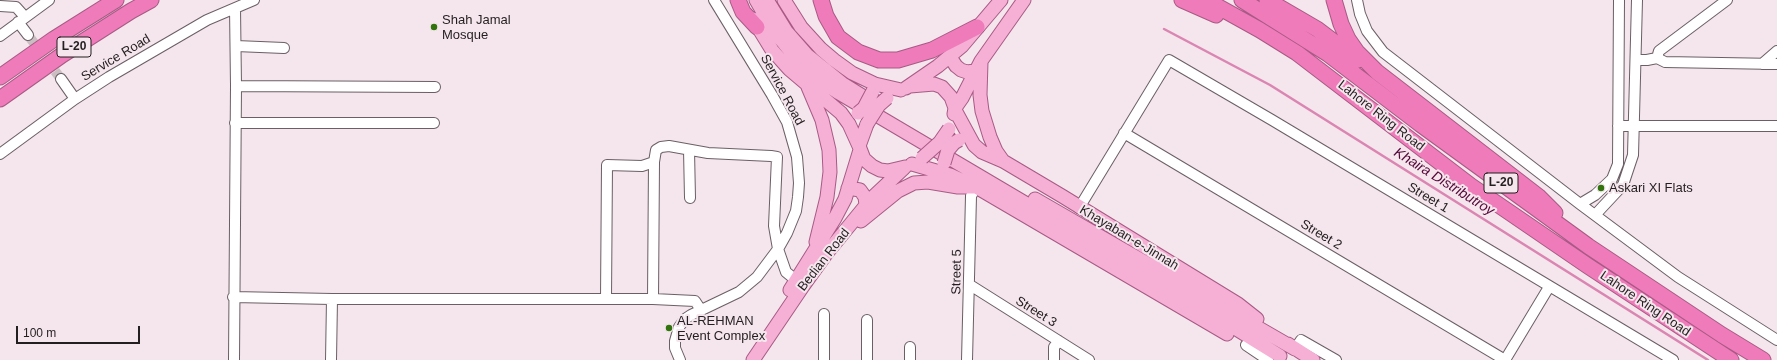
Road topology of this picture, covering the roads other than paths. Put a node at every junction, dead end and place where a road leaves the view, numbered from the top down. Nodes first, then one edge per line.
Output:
1 (48, 0) edge
2 (116, 0) edge
3 (151, 0) edge
4 (254, 0) edge
5 (714, 0) edge
6 (738, 0) edge
7 (745, 0) edge
8 (756, 0) edge
9 (767, 0) edge
10 (784, 0) edge
11 (820, 0) edge
12 (1001, 0) edge
13 (1024, 0) edge
14 (1182, 0) edge
15 (1206, 0) edge
16 (1242, 0) edge
17 (1267, 0) edge
18 (1334, 0) edge
19 (1357, 0) edge
20 (1619, 0) edge
21 (1637, 0) edge
22 (1727, 0) edge
23 (0, 6) edge
24 (235, 8) junction
25 (22, 20) junction
26 (757, 27) junction
27 (977, 27) junction
28 (1260, 30) junction
29 (28, 35) tunnel mouth
30 (0, 36) edge
31 (236, 46) junction
32 (284, 48) dead end
33 (1777, 51) edge
34 (830, 56) junction
35 (950, 57) junction
36 (1657, 58) junction
37 (1636, 60) junction
38 (1762, 64) junction
39 (1777, 64) edge
40 (978, 66) junction
41 (1377, 72) junction
42 (0, 77) edge
43 (61, 79) tunnel mouth
44 (236, 86) junction
45 (808, 86) junction
46 (435, 87) dead end
47 (904, 89) junction
48 (818, 94) junction
49 (0, 99) edge
50 (75, 99) junction
51 (955, 109) junction
52 (235, 123) junction
53 (434, 123) dead end
54 (1618, 126) junction
55 (1777, 126) edge
56 (1635, 127) junction
57 (1124, 133) junction
58 (974, 145) junction
59 (860, 148) junction
60 (689, 150) junction
61 (0, 154) edge
62 (1003, 161) junction
63 (654, 162) junction
64 (913, 163) junction
65 (974, 186) junction
66 (848, 188) junction
67 (690, 198) dead end
68 (1580, 204) junction
69 (866, 205) junction
70 (1079, 208) junction
71 (1595, 216) junction
72 (851, 224) junction
73 (1588, 246) junction
74 (778, 248) junction
75 (812, 255) junction
76 (799, 283) junction
77 (970, 285) junction
78 (1549, 287) junction
79 (233, 297) junction
80 (332, 299) junction
81 (606, 299) junction
82 (653, 299) junction
83 (701, 310) junction
84 (824, 314) dead end
85 (867, 320) dead end
86 (1777, 340) edge
87 (1059, 341) junction
88 (910, 347) dead end
89 (1295, 349) junction
90 (1278, 359) edge
91 (234, 360) edge
92 (331, 360) edge
93 (680, 360) edge
94 (744, 360) edge
95 (753, 360) edge
96 (824, 360) edge
97 (867, 360) edge
98 (910, 360) edge
99 (967, 360) edge
100 (1054, 360) edge
101 (1090, 360) edge
102 (1313, 360) edge
103 (1336, 360) edge
104 (1505, 360) edge
105 (1673, 360) edge
106 (1731, 360) edge
107 (1763, 360) edge

1 - 25 street
2 - 42 highway, L-20
3 - 49 highway, L-20
4 - 24 street, Service Road
5 - 74 street, Service Road
6 - 26 highway
7 - 26 main road
8 - 90 main road
9 - 89 main road
10 - 34 main road
11 - 27 highway
12 - 27 main road
13 - 40 main road
14 - 28 highway
15 - 28 highway, Lahore Ring Road / L-20
16 - 73 highway, Lahore Ring Road / L-20
17 - 41 highway
18 - 41 highway
19 - 68 street
20 - 54 street
21 - 37 street
22 - 36 street
23 - 25 street
24 - 31 street
24 - 50 street, Service Road
25 - 29 street
25 - 30 street
26 - 45 main road
27 - 35 main road
28 - 106 highway, Lahore Ring Road / L-20
31 - 32 street
31 - 44 street
33 - 38 street
34 - 47 main road
34 - 48 main road, bridge
35 - 40 main road
35 - 47 main road
36 - 37 street
36 - 38 street
37 - 56 street
38 - 39 street
40 - 51 main road
40 - 62 main road
41 - 73 highway
43 - 50 street
44 - 46 street
44 - 52 street
45 - 48 main road
45 - 75 main road
47 - 51 main road
47 - 59 main road, bridge
48 - 59 main road
50 - 61 street, Service Road
51 - 58 main road, Khayaban-e-Jinnah
51 - 64 main road, bridge
52 - 53 street
52 - 79 street
54 - 56 street
54 - 68 street
55 - 56 street
56 - 71 street
57 - 70 street
57 - 78 street, Street 1
57 - 104 street, Street 2
58 - 62 main road, Khayaban-e-Jinnah
58 - 65 main road, bridge
59 - 64 main road
59 - 66 main road
60 - 63 street
60 - 67 street
60 - 74 street
62 - 70 main road, Khayaban-e-Jinnah
63 - 81 street
63 - 82 street
64 - 65 main road
64 - 69 main road, Bedian Road
65 - 72 main road
65 - 77 street, Street 5
65 - 90 main road
66 - 69 main road
66 - 75 main road
68 - 71 street
69 - 72 main road, Bedian Road
70 - 89 main road, Khayaban-e-Jinnah
71 - 86 street
72 - 76 main road, Bedian Road
73 - 107 highway, Lahore Ring Road / L-20
74 - 76 street
74 - 83 street, Service Road
75 - 76 main road
76 - 94 main road
76 - 95 main road, Bedian Road
77 - 87 street, Street 3
77 - 99 street, Street 5
78 - 104 street
78 - 105 street, Street 1
79 - 80 street
79 - 91 street
80 - 81 street
80 - 92 street
81 - 82 street
82 - 83 street
83 - 93 street, Service Road
84 - 96 street
85 - 97 street
87 - 100 street
87 - 101 street, Street 3
88 - 98 street
89 - 102 main road, Khayaban-e-Jinnah
89 - 103 street

